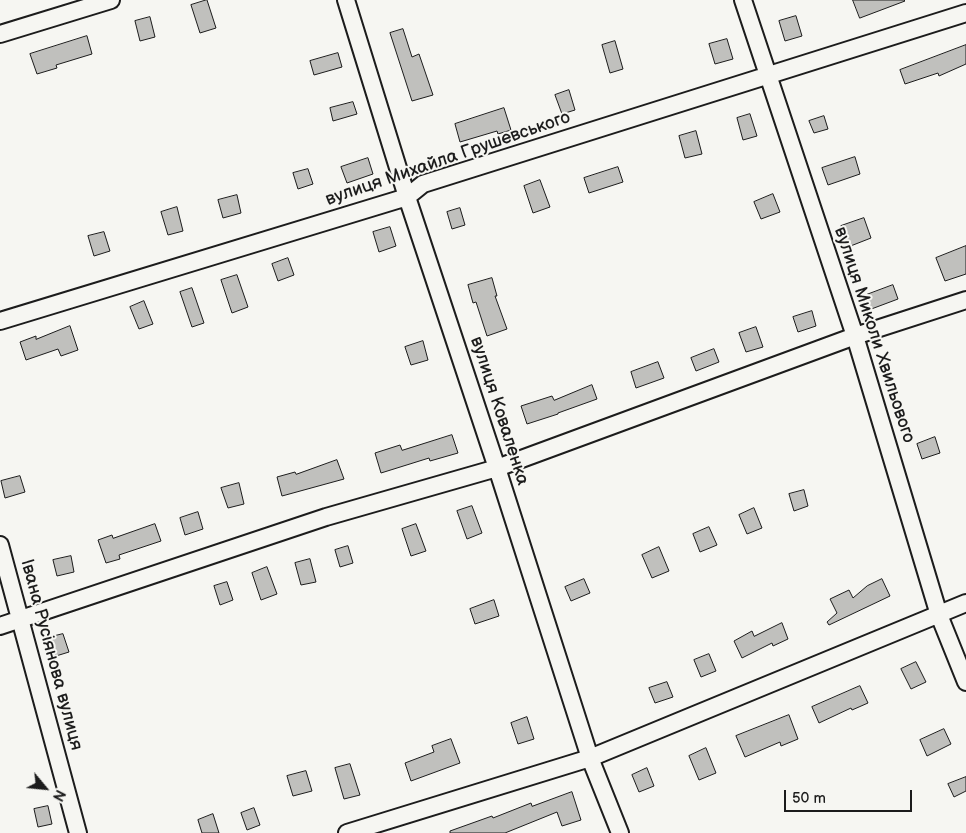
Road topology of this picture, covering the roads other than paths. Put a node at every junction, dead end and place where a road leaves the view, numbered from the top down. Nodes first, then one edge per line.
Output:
1 (111, 0) edge
2 (346, 0) edge
3 (743, 0) edge
4 (966, 13) edge
5 (0, 34) edge
6 (768, 76) junction
7 (407, 196) junction
8 (966, 300) edge
9 (0, 321) edge
10 (855, 336) junction
11 (497, 468) junction
12 (0, 545) edge
13 (966, 603) edge
14 (939, 615) junction
15 (21, 619) junction
16 (0, 626) edge
17 (966, 682) edge
18 (590, 758) junction
19 (78, 833) edge
20 (347, 833) edge
21 (620, 833) edge

1 - 5 street
2 - 7 street, вулиця Коваленка
3 - 6 street, вулиця Миколи Хвильового
4 - 6 street, вулиця Михайла Грушевського
6 - 7 street, вулиця Михайла Грушевського
6 - 10 street, вулиця Миколи Хвильового
7 - 9 street, вулиця Михайла Грушевського
7 - 11 street, вулиця Коваленка
8 - 10 street
10 - 11 street
10 - 14 street, вулиця Миколи Хвильового
11 - 15 street
11 - 18 street, вулиця Коваленка
12 - 15 street, Івана Русіянова вулиця
13 - 14 street
14 - 17 street, вулиця Миколи Хвильового
14 - 18 street
15 - 16 street
15 - 19 street, Івана Русіянова вулиця
18 - 20 street
18 - 21 street, вулиця Коваленка

